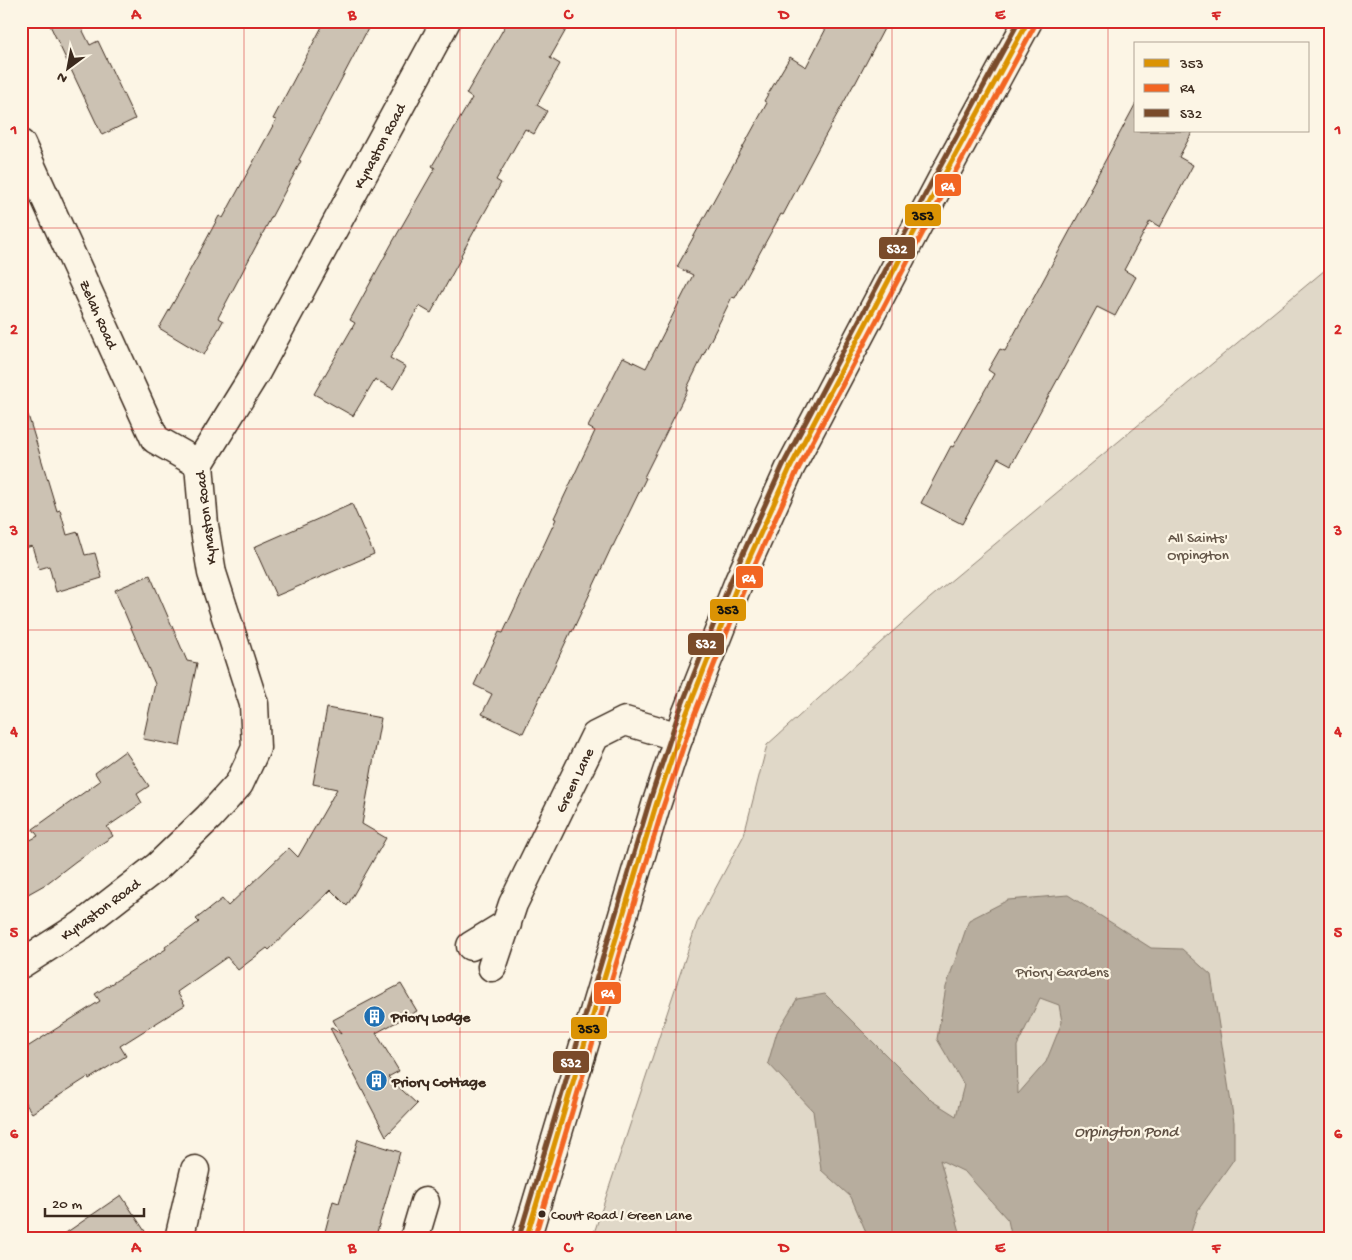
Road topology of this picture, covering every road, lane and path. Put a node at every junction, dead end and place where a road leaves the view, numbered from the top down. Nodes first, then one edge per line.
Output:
1 (446, 21) edge
2 (1028, 21) edge
3 (21, 144) edge
4 (199, 464) junction
5 (679, 737) junction
6 (510, 914) junction
7 (472, 946) dead end
8 (21, 964) edge
9 (492, 967) dead end
10 (195, 1170) dead end
11 (425, 1202) dead end
12 (179, 1239) edge
13 (414, 1239) edge
14 (526, 1239) edge

1 - 4 street, Kynaston Road
2 - 5 street
3 - 4 street, Zelah Road
4 - 8 street, Kynaston Road
5 - 6 street, Green Lane
5 - 14 street
6 - 7 street
6 - 9 street, Green Lane
10 - 12 street
11 - 13 street

